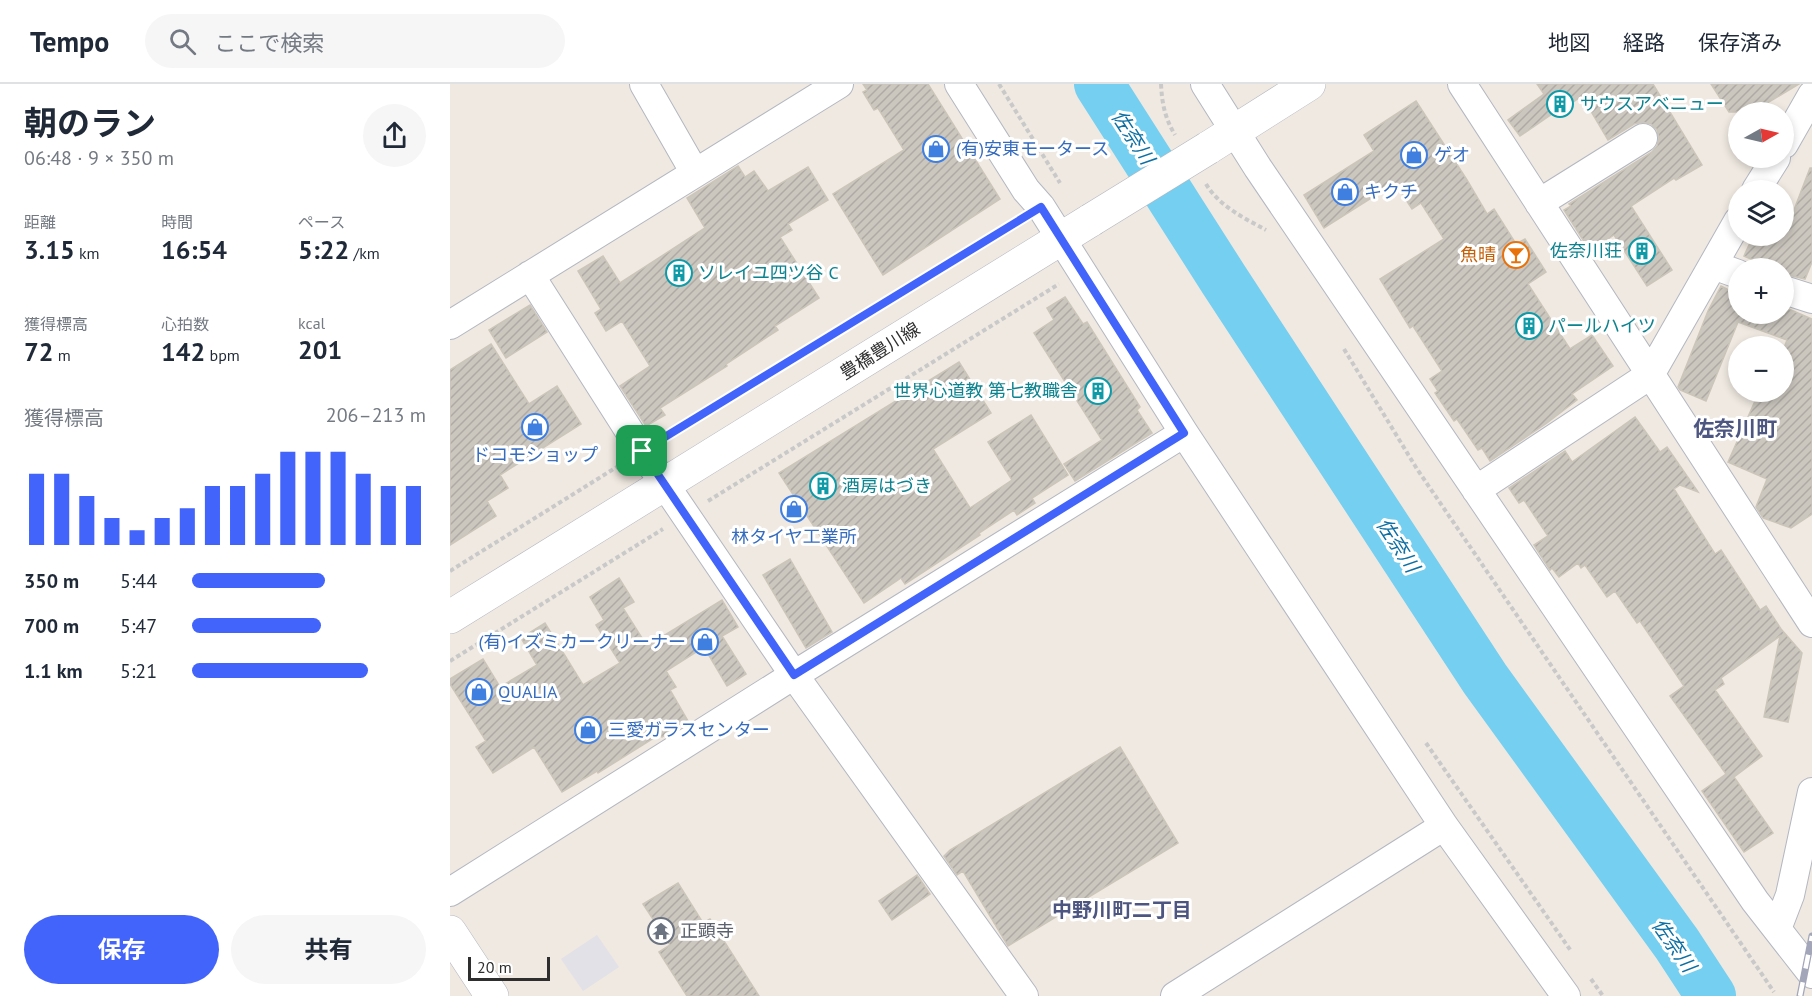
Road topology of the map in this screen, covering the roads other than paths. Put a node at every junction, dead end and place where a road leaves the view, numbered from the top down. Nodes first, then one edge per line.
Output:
1 (644, 84) edge
2 (839, 84) edge
3 (959, 84) edge
4 (1205, 84) edge
5 (1309, 84) edge
6 (1462, 84) edge
7 (1812, 95) edge
8 (1794, 126) edge
9 (1643, 138) dead end
10 (1221, 140) junction
11 (695, 173) junction
12 (1539, 203) junction
13 (1061, 238) junction
14 (1732, 246) edge
15 (1726, 270) edge
16 (530, 275) junction
17 (1794, 293) edge
18 (1812, 299) edge
19 (450, 325) edge
20 (1650, 375) junction
21 (1184, 433) junction
22 (665, 484) junction
23 (1476, 490) junction
24 (450, 617) edge
25 (1812, 623) edge
26 (794, 675) junction
27 (1812, 792) edge
28 (1444, 826) junction
29 (450, 892) edge
30 (1777, 930) junction
31 (450, 932) edge
32 (1812, 974) edge
33 (1562, 994) edge
34 (492, 996) edge
35 (1024, 996) edge
36 (1175, 996) edge

1 - 11 street
2 - 11 street
3 - 13 street
4 - 10 street
5 - 10 main road, 豊橋豊川線
6 - 12 street
7 - 8 street
9 - 12 street
10 - 13 main road, 豊橋豊川線, bridge
10 - 23 street
11 - 16 street
12 - 20 street
13 - 21 street
13 - 22 main road, 豊橋豊川線
14 - 15 street
15 - 20 street
16 - 19 street
16 - 22 street
17 - 18 street
20 - 23 street
20 - 25 street
21 - 26 street
21 - 28 street
22 - 24 main road, 豊橋豊川線
22 - 26 street
23 - 30 street
26 - 29 street
26 - 35 street
27 - 30 street
28 - 33 street
28 - 36 street
30 - 32 street
31 - 34 main road

